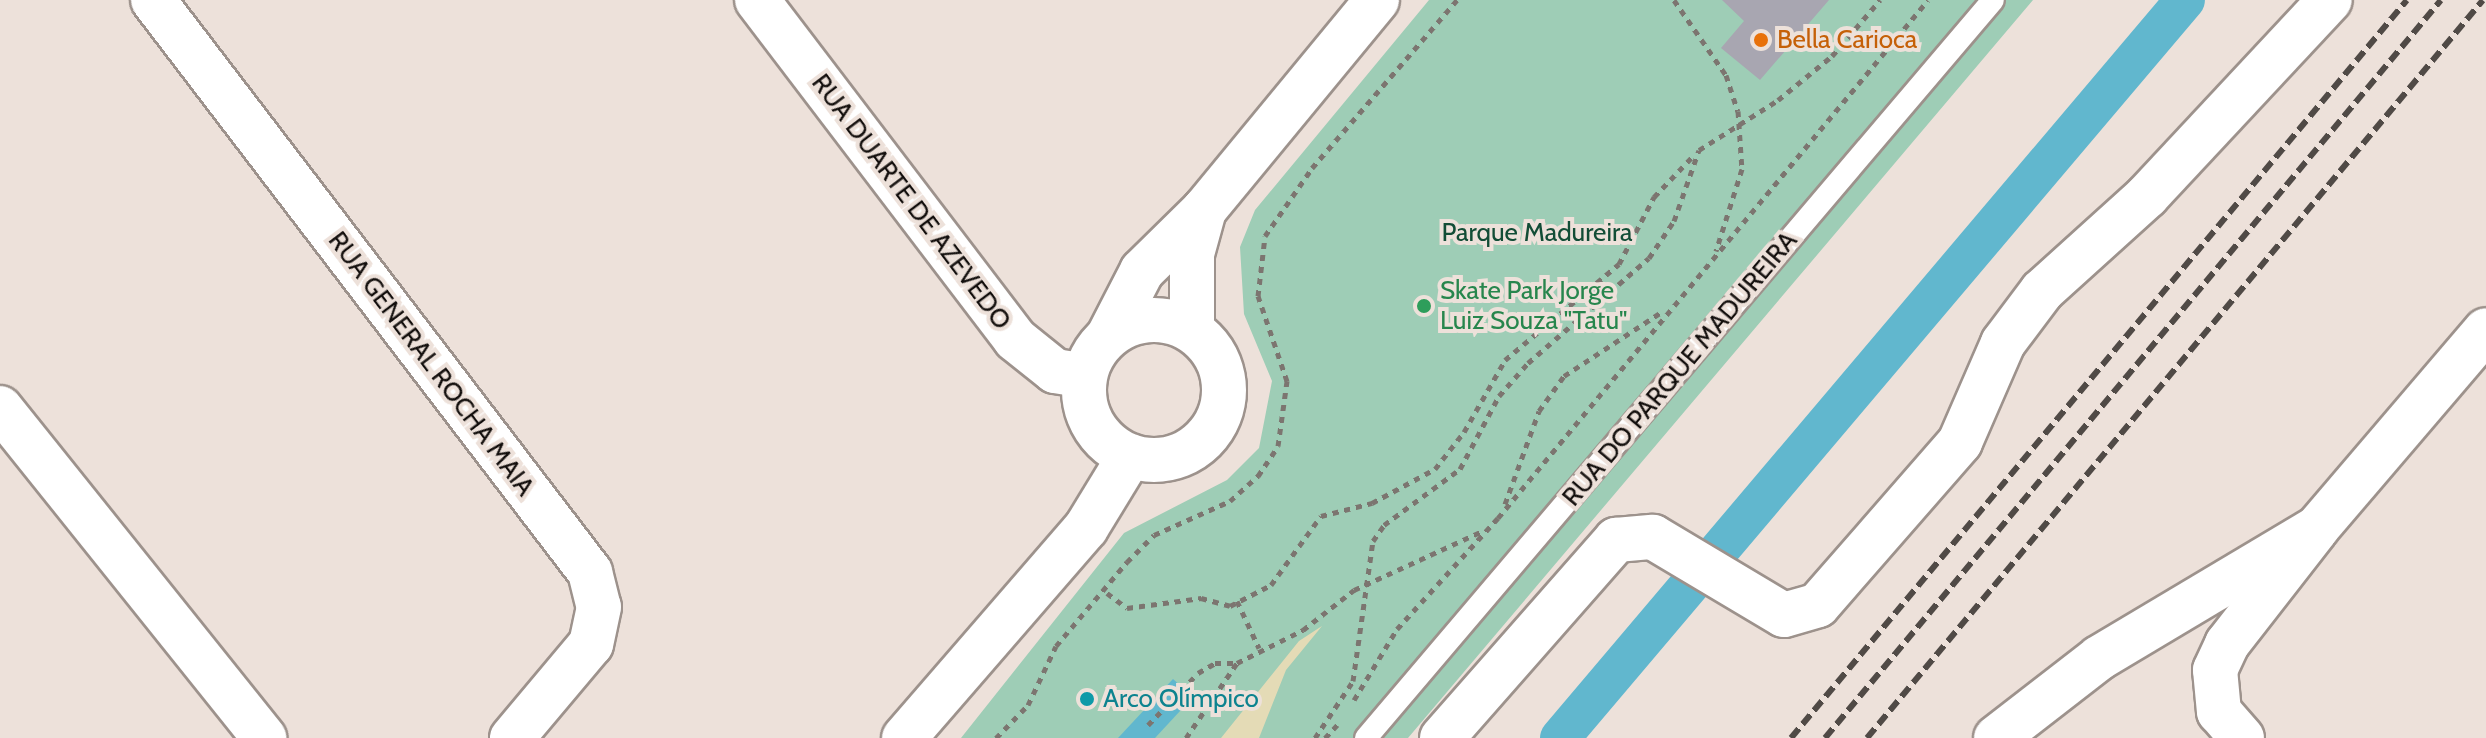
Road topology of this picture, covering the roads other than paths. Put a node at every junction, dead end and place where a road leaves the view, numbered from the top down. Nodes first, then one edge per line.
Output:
1 (153, 0) edge
2 (757, 0) edge
3 (1377, 0) edge
4 (1993, 0) edge
5 (2330, 0) edge
6 (1204, 210) junction
7 (1192, 330) junction
8 (2486, 330) edge
9 (1109, 335) junction
10 (1085, 376) junction
11 (0, 408) edge
12 (1130, 456) junction
13 (2317, 528) junction
14 (264, 738) edge
15 (512, 738) edge
16 (904, 738) edge
17 (1366, 738) edge
18 (1442, 738) edge
19 (1996, 738) edge
20 (2242, 738) edge

1 - 15 street, RUA GENERAL ROCHA MAIA
2 - 10 street, RUA DUARTE DE AZEVEDO
3 - 6 street
4 - 17 lane, RUA DO PARQUE MADUREIRA
5 - 18 street
6 - 7 street
6 - 9 street
7 - 9 street
7 - 12 street
8 - 13 street
9 - 10 street
10 - 12 street
11 - 14 street
12 - 16 street
13 - 19 street
13 - 20 street

